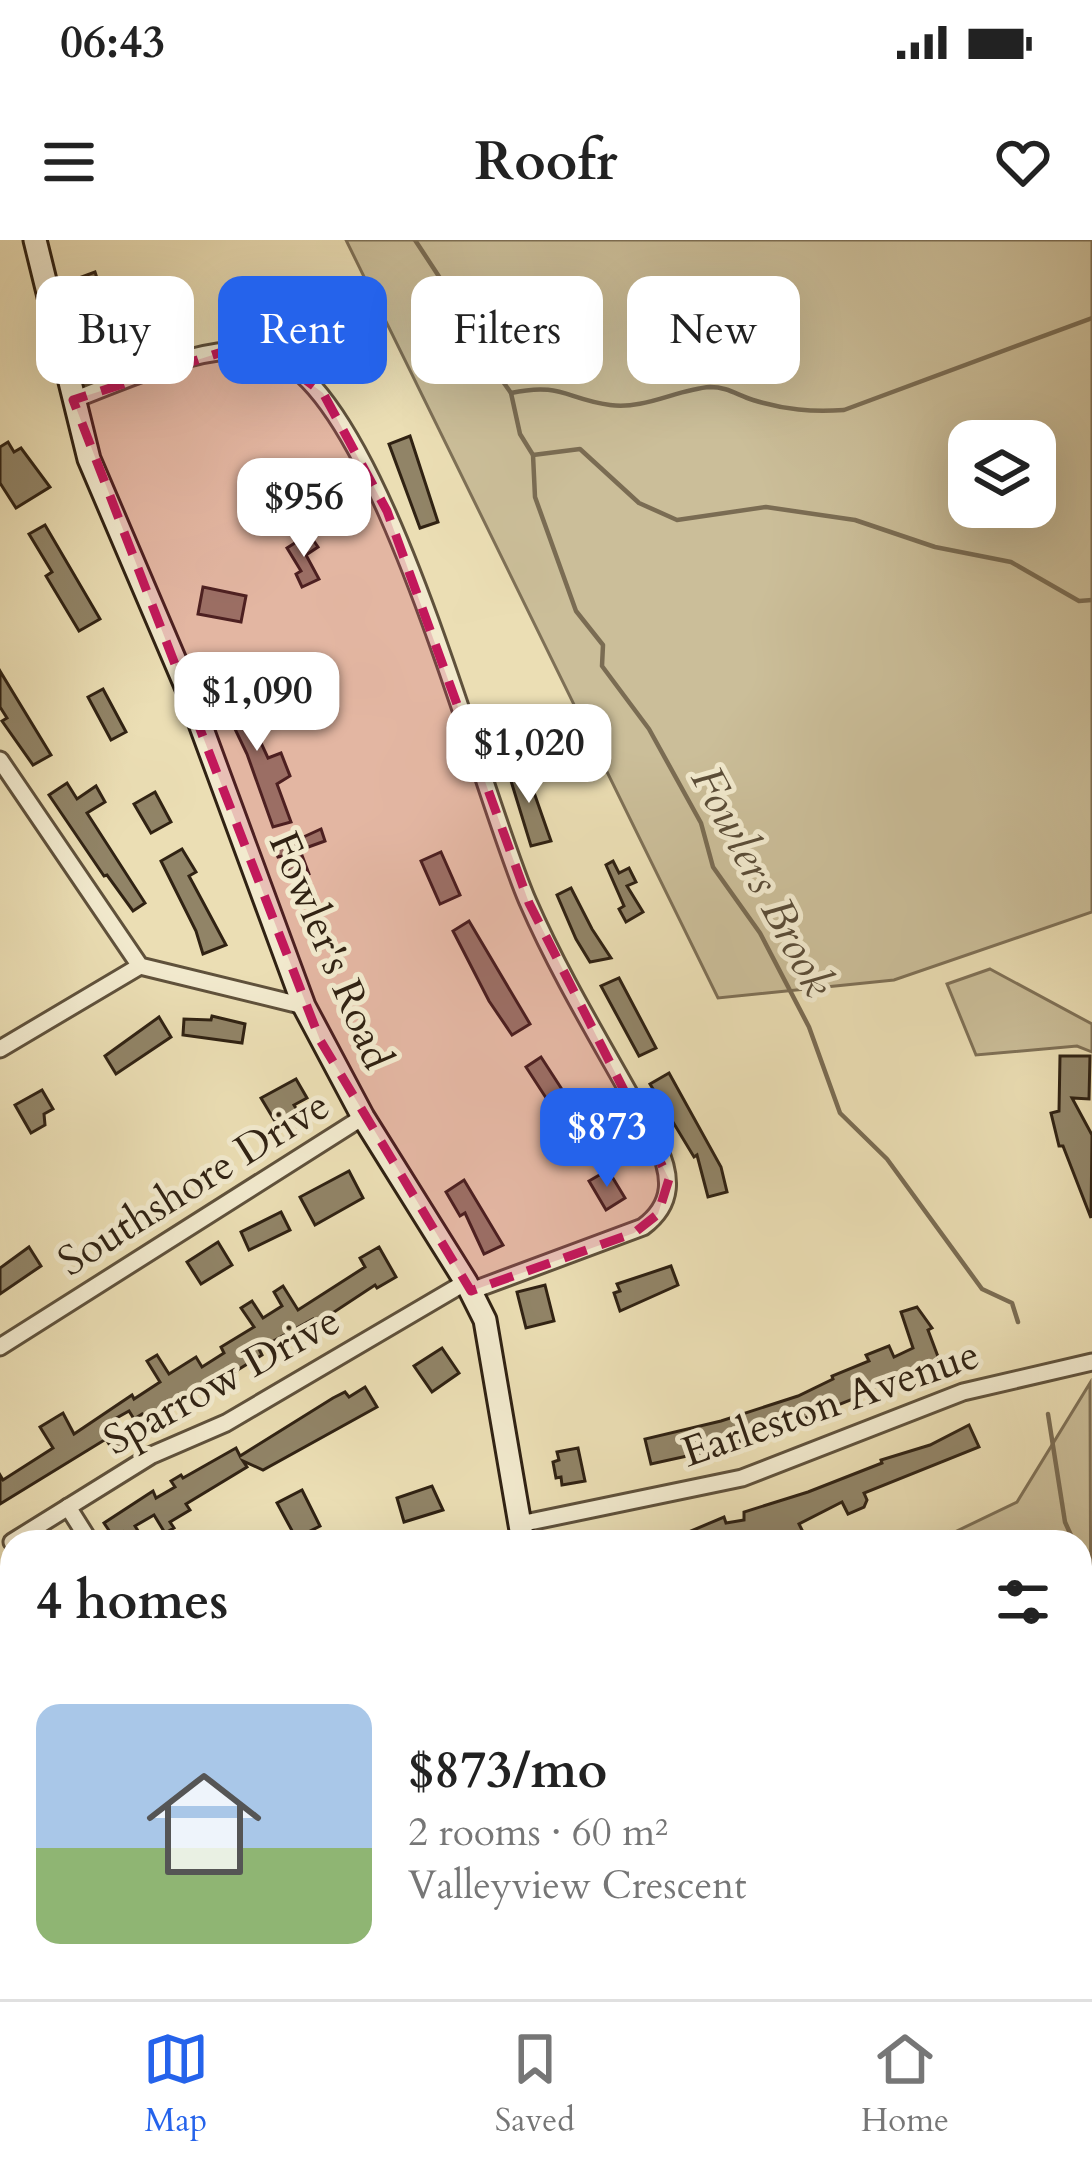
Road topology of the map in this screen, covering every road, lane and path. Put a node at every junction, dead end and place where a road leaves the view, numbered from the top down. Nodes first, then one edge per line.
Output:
1 (35, 240) edge
2 (73, 400) junction
3 (0, 760) edge
4 (140, 966) junction
5 (304, 1006) junction
6 (0, 1049) edge
7 (363, 1117) junction
8 (469, 1287) junction
9 (0, 1347) edge
10 (1092, 1362) edge
11 (68, 1508) junction
12 (32, 1530) edge
13 (82, 1530) edge
14 (521, 1530) edge
15 (533, 1530) edge

1 - 2 street, Fowler's Road
2 - 5 street, Fowler's Road
2 - 8 street, Sparrow Drive
3 - 4 street
4 - 5 street
4 - 6 street
5 - 7 street, Fowler's Road
7 - 8 street, Fowler's Road
7 - 9 street, Southshore Drive
8 - 11 street, Sparrow Drive
8 - 14 street, Fowler's Road
10 - 15 street, Earleston Avenue
11 - 12 street, Sparrow Drive
11 - 13 street

